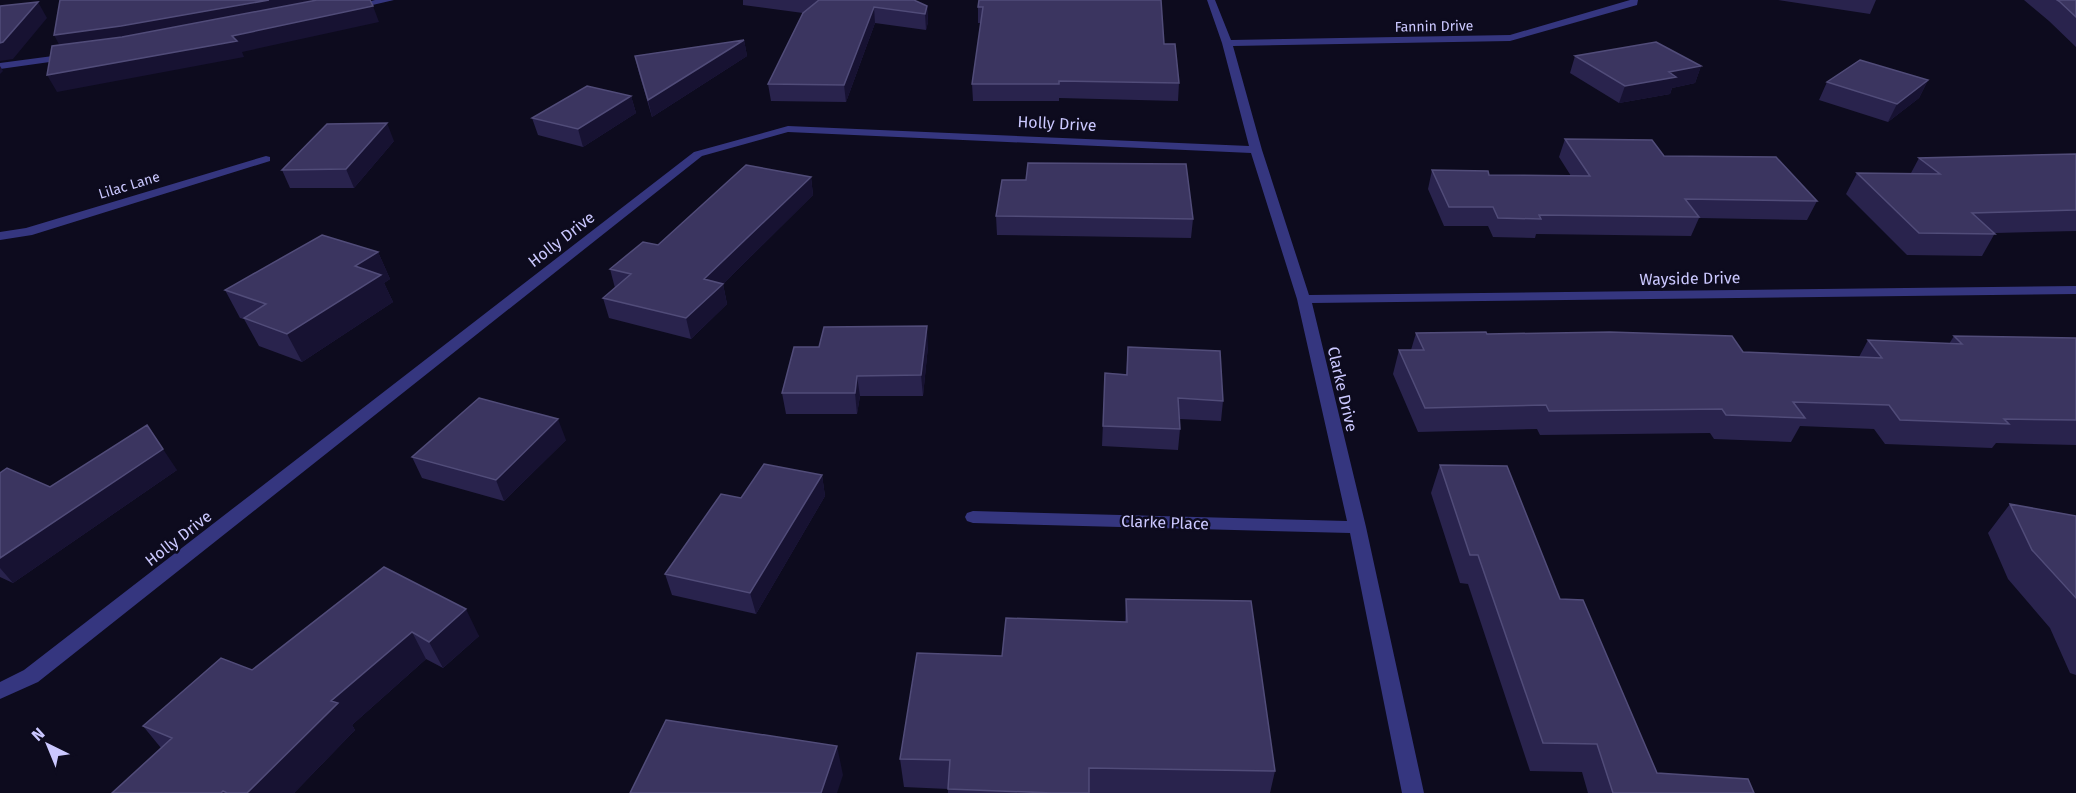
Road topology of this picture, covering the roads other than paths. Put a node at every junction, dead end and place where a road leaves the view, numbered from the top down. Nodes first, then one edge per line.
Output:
1 (390, 0) edge
2 (1211, 0) edge
3 (1634, 0) edge
4 (342, 9) edge
5 (1227, 43) junction
6 (83, 55) edge
7 (0, 66) edge
8 (1256, 150) junction
9 (266, 159) dead end
10 (0, 236) edge
11 (2076, 290) edge
12 (1304, 299) junction
13 (973, 517) dead end
14 (1357, 527) junction
15 (0, 691) edge
16 (1413, 793) edge

1 - 4 street
2 - 5 street, Clarke Drive
3 - 5 street, Fannin Drive
5 - 8 street, Clarke Drive
6 - 7 street
8 - 12 street, Clarke Drive
8 - 15 street, Holly Drive
9 - 10 street, Lilac Lane
11 - 12 street, Wayside Drive
12 - 14 street, Clarke Drive
13 - 14 street, Clarke Place
14 - 16 street, Clarke Drive

